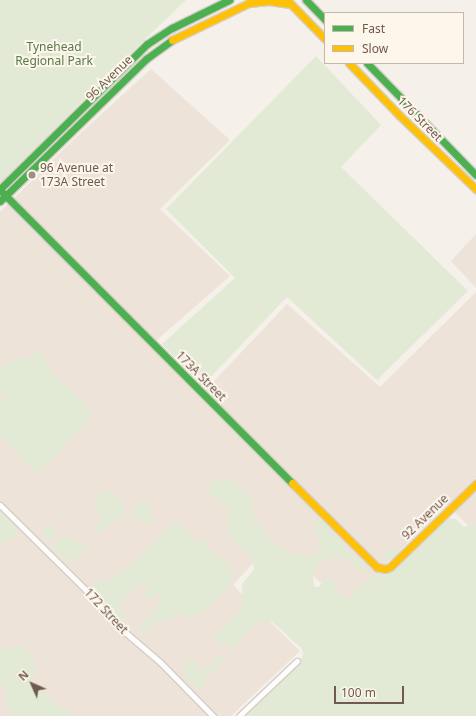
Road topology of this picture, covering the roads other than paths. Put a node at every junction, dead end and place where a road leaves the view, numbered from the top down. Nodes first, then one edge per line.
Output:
1 (229, 0) edge
2 (306, 0) edge
3 (252, 1) edge
4 (288, 2) edge
5 (324, 19) edge
6 (324, 38) edge
7 (350, 64) edge
8 (368, 64) edge
9 (476, 175) edge
10 (476, 189) edge
11 (1, 194) edge
12 (476, 484) edge
13 (0, 505) edge
14 (390, 567) joint
15 (297, 661) dead end
16 (213, 716) edge
17 (239, 716) edge

1 - 11 main road, 96 Avenue
2 - 5 main road
3 - 4 main road, 96 Avenue
3 - 11 main road, 96 Avenue
4 - 6 main road
7 - 10 main road, 176 Street
8 - 9 main road, 176 Street
11 - 14 main road, 173A Street
12 - 14 main road, 92 Avenue
13 - 16 street, 172 Street
15 - 17 street

